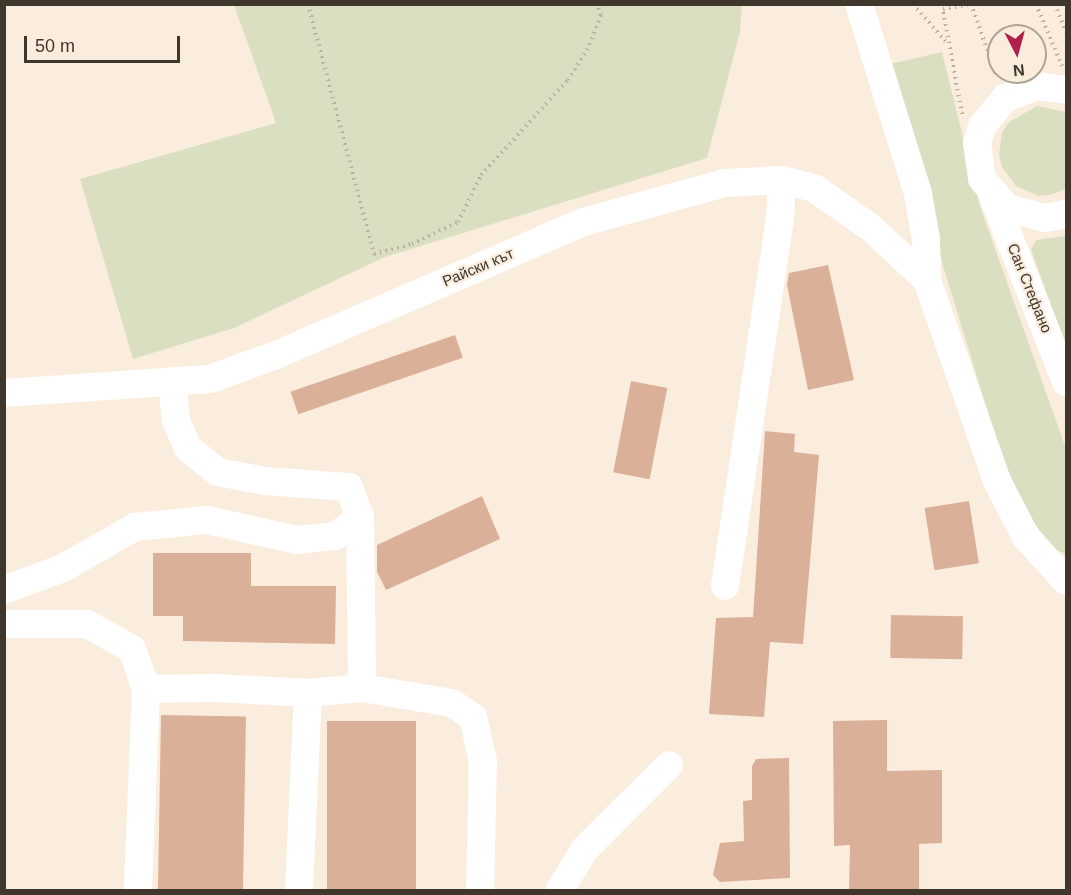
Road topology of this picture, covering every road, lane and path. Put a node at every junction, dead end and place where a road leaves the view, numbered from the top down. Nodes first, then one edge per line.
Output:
1 (308, 4) edge
2 (597, 4) edge
3 (859, 4) edge
4 (914, 4) edge
5 (970, 4) edge
6 (1036, 4) edge
7 (1055, 4) edge
8 (1066, 32) edge
9 (947, 42) junction
10 (1066, 78) edge
11 (1066, 90) edge
12 (1005, 98) junction
13 (977, 143) junction
14 (782, 180) junction
15 (992, 194) junction
16 (1066, 214) edge
17 (927, 280) junction
18 (172, 381) junction
19 (1066, 382) edge
20 (4, 393) edge
21 (360, 517) junction
22 (1066, 581) edge
23 (724, 586) dead end
24 (4, 590) edge
25 (4, 624) edge
26 (362, 688) junction
27 (146, 690) junction
28 (308, 693) junction
29 (669, 765) dead end
30 (138, 891) edge
31 (299, 891) edge
32 (480, 891) edge
33 (560, 891) edge

1 - 2 path
3 - 17 street
4 - 9 path
5 - 9 path
5 - 12 path
6 - 10 path
7 - 8 path
9 - 13 path
11 - 12 street
12 - 13 street
13 - 15 street, Сан Стефано
14 - 17 street, Райски кът
14 - 18 street, Райски кът
14 - 23 street
15 - 16 street
15 - 19 street, Сан Стефано
17 - 22 street
18 - 20 street, Райски кът
18 - 21 street
21 - 24 street
21 - 26 street
25 - 27 street
26 - 28 street
26 - 32 street
27 - 28 street
27 - 30 street
28 - 31 street
29 - 33 street

